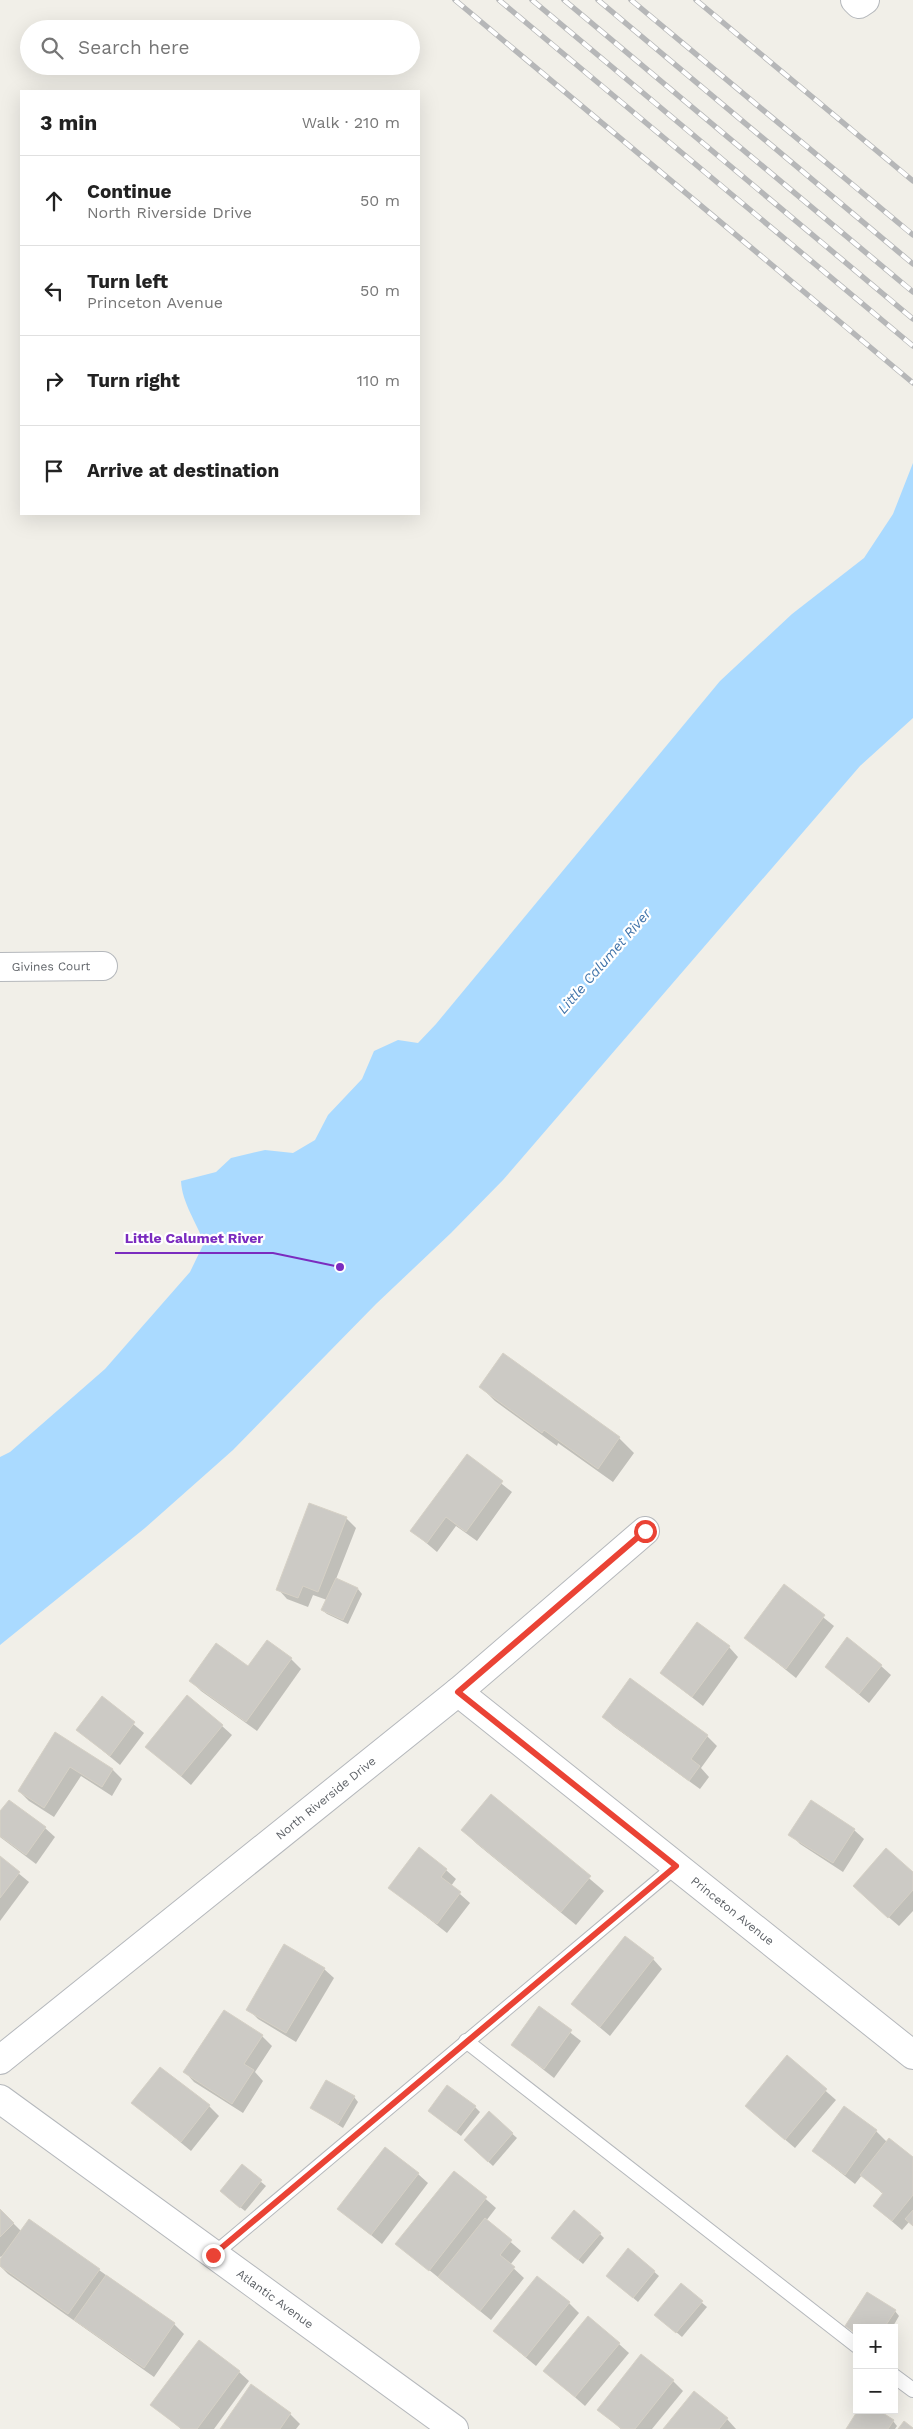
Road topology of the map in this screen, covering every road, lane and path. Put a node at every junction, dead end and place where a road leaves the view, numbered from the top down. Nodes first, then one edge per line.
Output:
1 (103, 966) dead end
2 (0, 967) edge
3 (645, 1531) dead end
4 (458, 1692) junction
5 (676, 1866) junction
6 (466, 2041) junction
7 (913, 2055) edge
8 (0, 2060) edge
9 (0, 2099) edge
10 (213, 2255) junction
11 (853, 2343) edge
12 (898, 2379) edge
13 (913, 2390) edge
14 (454, 2429) edge

1 - 2 street, Givines Court
3 - 4 street, North Riverside Drive
4 - 5 street, Princeton Avenue
4 - 8 street, North Riverside Drive
5 - 6 lane
5 - 7 street, Princeton Avenue
6 - 10 lane
6 - 11 lane
9 - 10 street, Atlantic Avenue
10 - 14 street, Atlantic Avenue
12 - 13 lane

